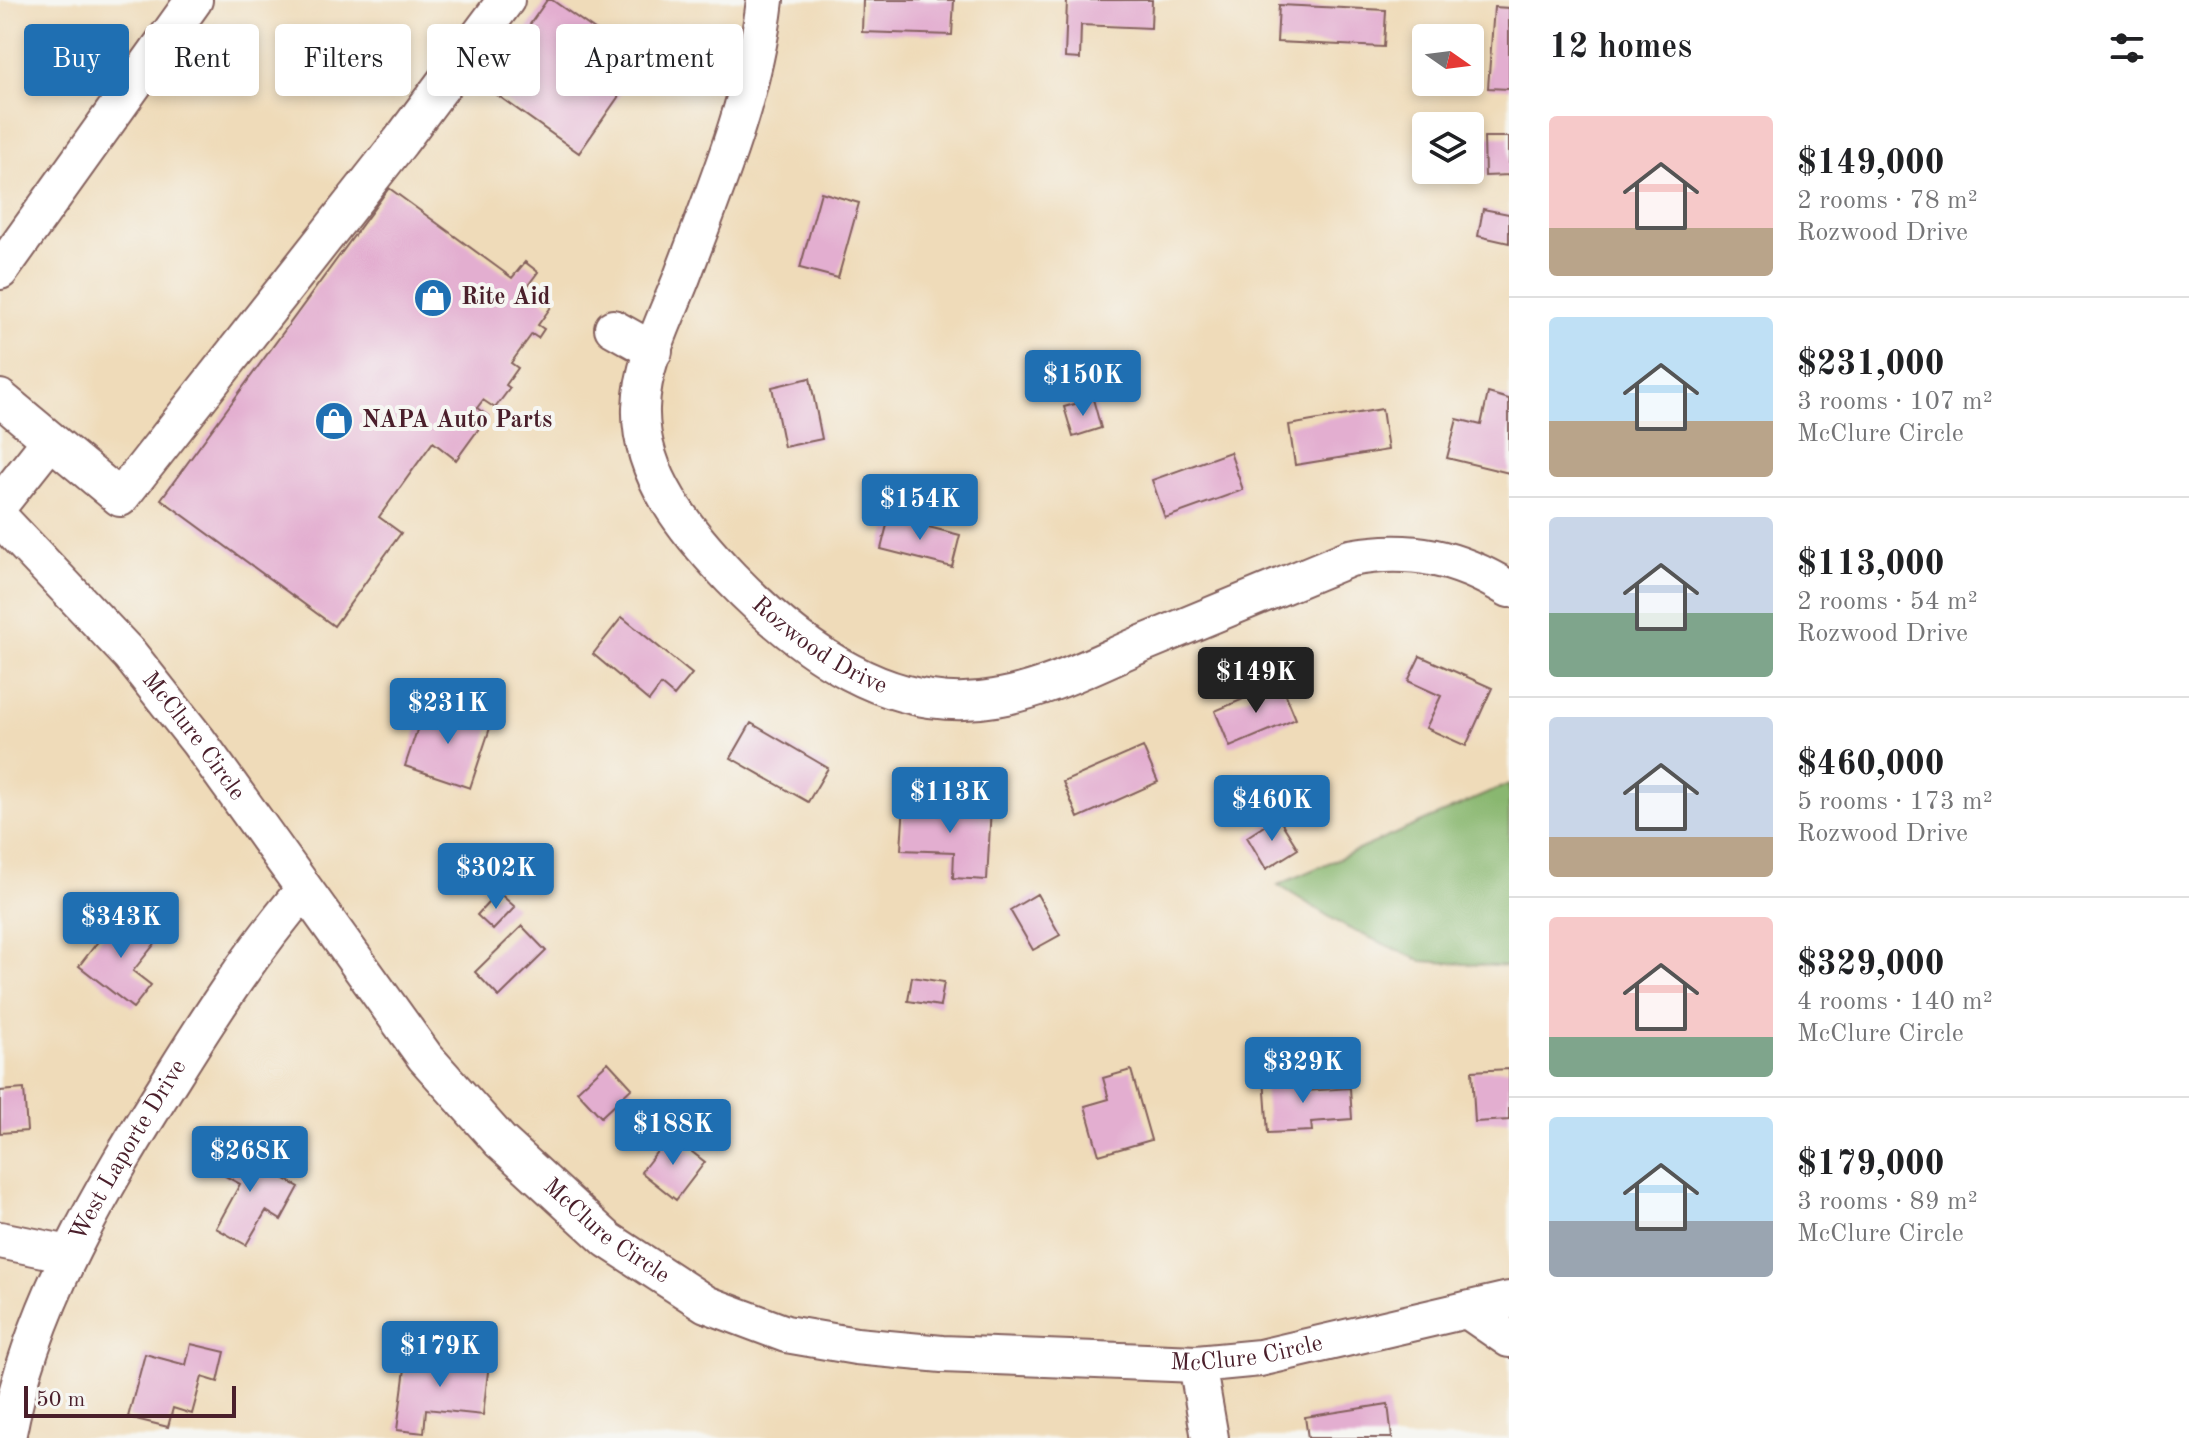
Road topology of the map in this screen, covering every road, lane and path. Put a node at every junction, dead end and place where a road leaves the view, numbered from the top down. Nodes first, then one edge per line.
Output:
1 (194, 0) edge
2 (506, 0) edge
3 (765, 0) edge
4 (0, 271) edge
5 (613, 328) dead end
6 (654, 351) junction
7 (0, 398) edge
8 (50, 441) junction
9 (0, 504) edge
10 (0, 518) edge
11 (1509, 589) edge
12 (304, 890) junction
13 (0, 1240) edge
14 (69, 1254) junction
15 (1509, 1300) edge
16 (1467, 1310) junction
17 (1509, 1339) edge
18 (1197, 1364) junction
19 (7, 1438) edge
20 (1210, 1438) edge

1 - 4 street
2 - 8 street
3 - 6 street, Rozwood Drive
5 - 6 street
6 - 11 street, Rozwood Drive
7 - 8 street
8 - 9 street
10 - 12 street, McClure Circle
12 - 14 street, West Laporte Drive
12 - 18 street, McClure Circle
13 - 14 street
14 - 19 street, West Laporte Drive
15 - 16 street, McClure Circle
16 - 17 street
16 - 18 street, McClure Circle
18 - 20 street

